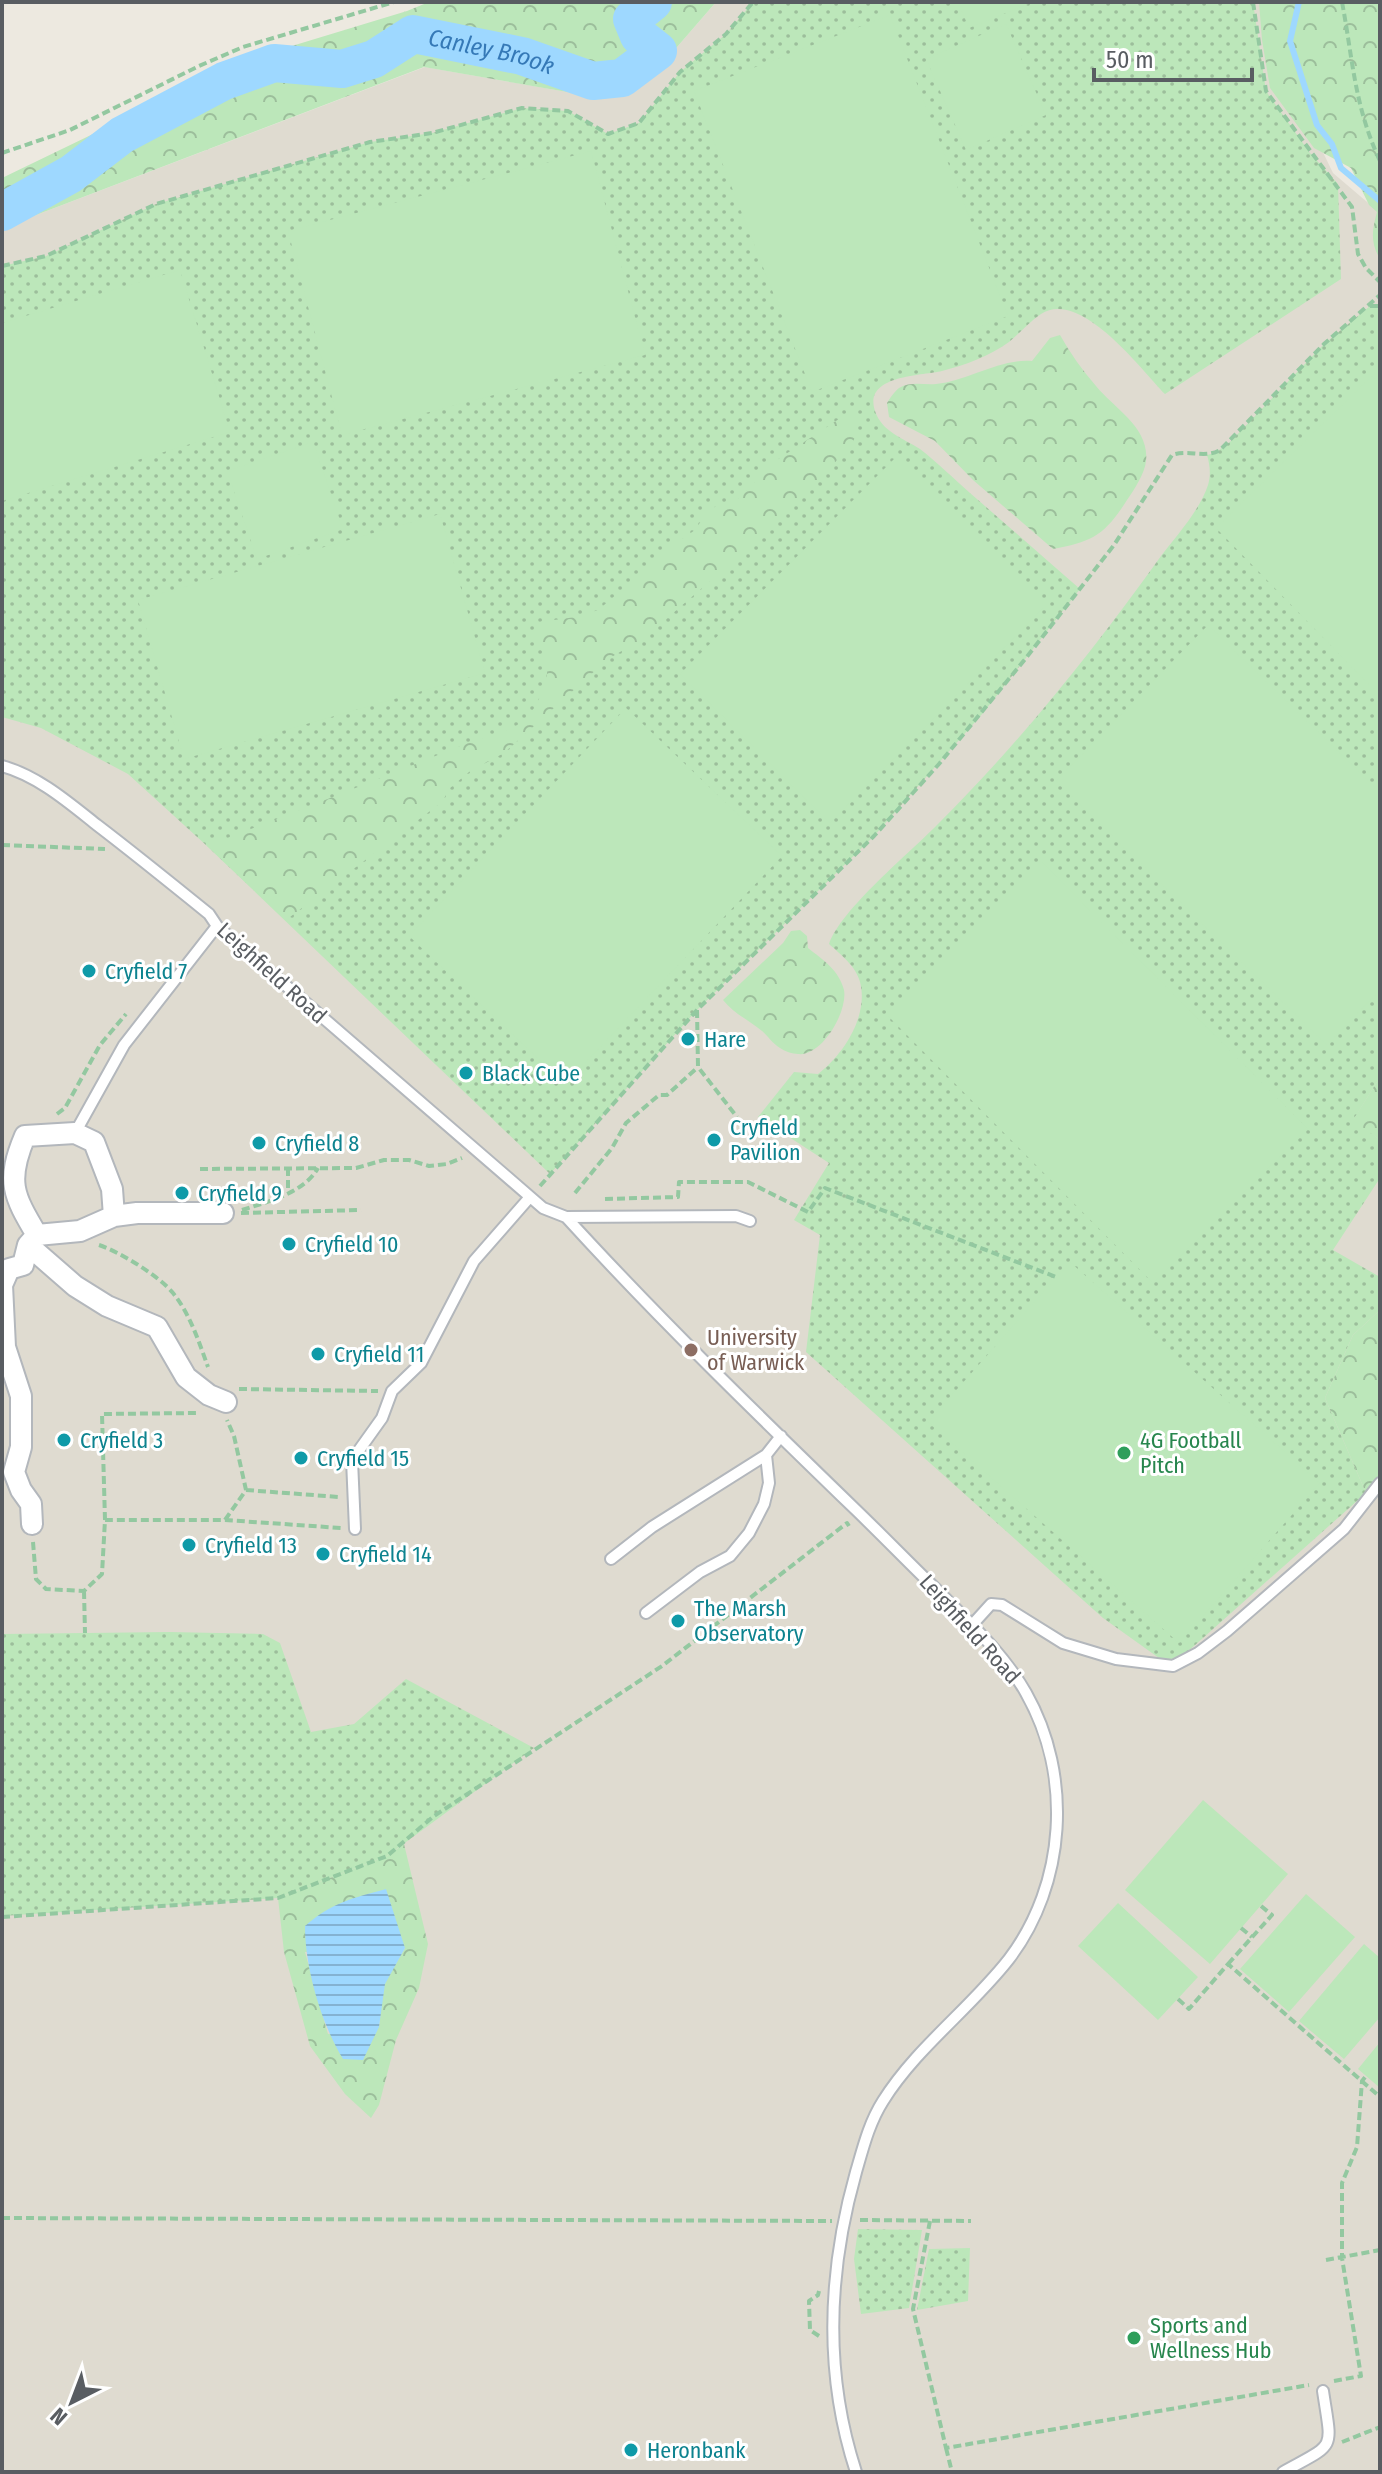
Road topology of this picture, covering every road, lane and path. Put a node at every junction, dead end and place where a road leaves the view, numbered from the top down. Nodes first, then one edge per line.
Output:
1 (394, 2) edge
2 (753, 2) edge
3 (1253, 2) edge
4 (1342, 2) edge
5 (2, 153) edge
6 (1380, 161) edge
7 (2, 266) edge
8 (1380, 282) edge
9 (1380, 295) edge
10 (1370, 306) junction
11 (1380, 306) edge
12 (2, 766) edge
13 (2, 845) edge
14 (127, 848) junction
15 (217, 926) junction
16 (697, 1010) junction
17 (698, 1067) junction
18 (737, 1117) dead end
19 (75, 1133) junction
20 (478, 1151) junction
21 (288, 1168) junction
22 (318, 1168) junction
23 (200, 1169) dead end
24 (541, 1186) dead end
25 (288, 1192) junction
26 (575, 1193) dead end
27 (530, 1197) junction
28 (591, 1200) dead end
29 (361, 1210) dead end
30 (223, 1213) dead end
31 (114, 1216) junction
32 (566, 1217) junction
33 (750, 1221) dead end
34 (32, 1240) junction
35 (92, 1243) dead end
36 (1056, 1277) dead end
37 (7, 1373) edge
38 (212, 1377) dead end
39 (392, 1391) junction
40 (227, 1401) junction
41 (781, 1436) junction
42 (766, 1455) junction
43 (8, 1472) edge
44 (1380, 1483) edge
45 (246, 1490) junction
46 (353, 1498) junction
47 (105, 1520) junction
48 (225, 1520) junction
49 (32, 1524) joint
50 (355, 1529) joint
51 (853, 1529) dead end
52 (611, 1559) dead end
53 (84, 1591) junction
54 (646, 1613) dead end
55 (972, 1625) junction
56 (85, 1633) dead end
57 (1261, 1906) dead end
58 (2, 1917) edge
59 (1241, 1928) dead end
60 (1252, 1937) junction
61 (1228, 1964) junction
62 (1178, 1999) dead end
63 (1366, 2076) dead end
64 (1362, 2081) junction
65 (1380, 2097) edge
66 (834, 2210) dead end
67 (2, 2218) edge
68 (844, 2220) junction
69 (831, 2221) junction
70 (930, 2221) junction
71 (971, 2221) dead end
72 (829, 2235) dead end
73 (1380, 2250) edge
74 (1342, 2258) junction
75 (1326, 2260) dead end
76 (821, 2284) dead end
77 (820, 2344) dead end
78 (1330, 2381) dead end
79 (1319, 2387) joint
80 (1380, 2427) edge
81 (946, 2448) junction
82 (1325, 2449) junction
83 (856, 2472) edge
84 (952, 2472) edge
85 (1283, 2472) edge

1 - 5 path
2 - 7 path
3 - 8 path
4 - 6 path
9 - 10 path
10 - 11 path
10 - 16 path
12 - 14 lane, Leighfield Road
13 - 14 path
14 - 15 lane, Leighfield Road
15 - 19 lane
15 - 20 lane, Leighfield Road
16 - 17 path
16 - 24 path
17 - 18 path
17 - 26 path
19 - 31 street
19 - 34 street
20 - 22 path
20 - 27 lane, Leighfield Road
21 - 22 path
21 - 23 path
21 - 25 path
22 - 25 path
25 - 29 path
27 - 32 lane, Leighfield Road
27 - 39 lane
28 - 36 path
30 - 31 street
31 - 34 street
32 - 33 lane
32 - 41 lane, Leighfield Road
34 - 37 street
34 - 40 street
35 - 38 path
37 - 43 street
39 - 40 path
39 - 46 lane
40 - 45 path
40 - 47 path
41 - 42 lane
41 - 55 lane, Leighfield Road
42 - 52 lane
42 - 54 lane
43 - 49 street
44 - 55 lane
45 - 46 path
45 - 48 path
46 - 50 lane
47 - 48 path
47 - 53 path
48 - 50 path
49 - 53 path
51 - 58 path
53 - 56 path
55 - 68 lane, Leighfield Road
57 - 60 path
59 - 60 path
60 - 61 path
61 - 62 path
61 - 64 path
63 - 64 path
64 - 65 path
64 - 74 path
66 - 69 path
67 - 69 path
68 - 69 path
68 - 70 path
68 - 83 lane, Leighfield Road
69 - 72 path
70 - 71 path
70 - 81 path
73 - 74 path
74 - 75 path
74 - 78 path
76 - 77 path
79 - 81 path
79 - 82 lane
80 - 82 path
81 - 84 path
82 - 85 lane

